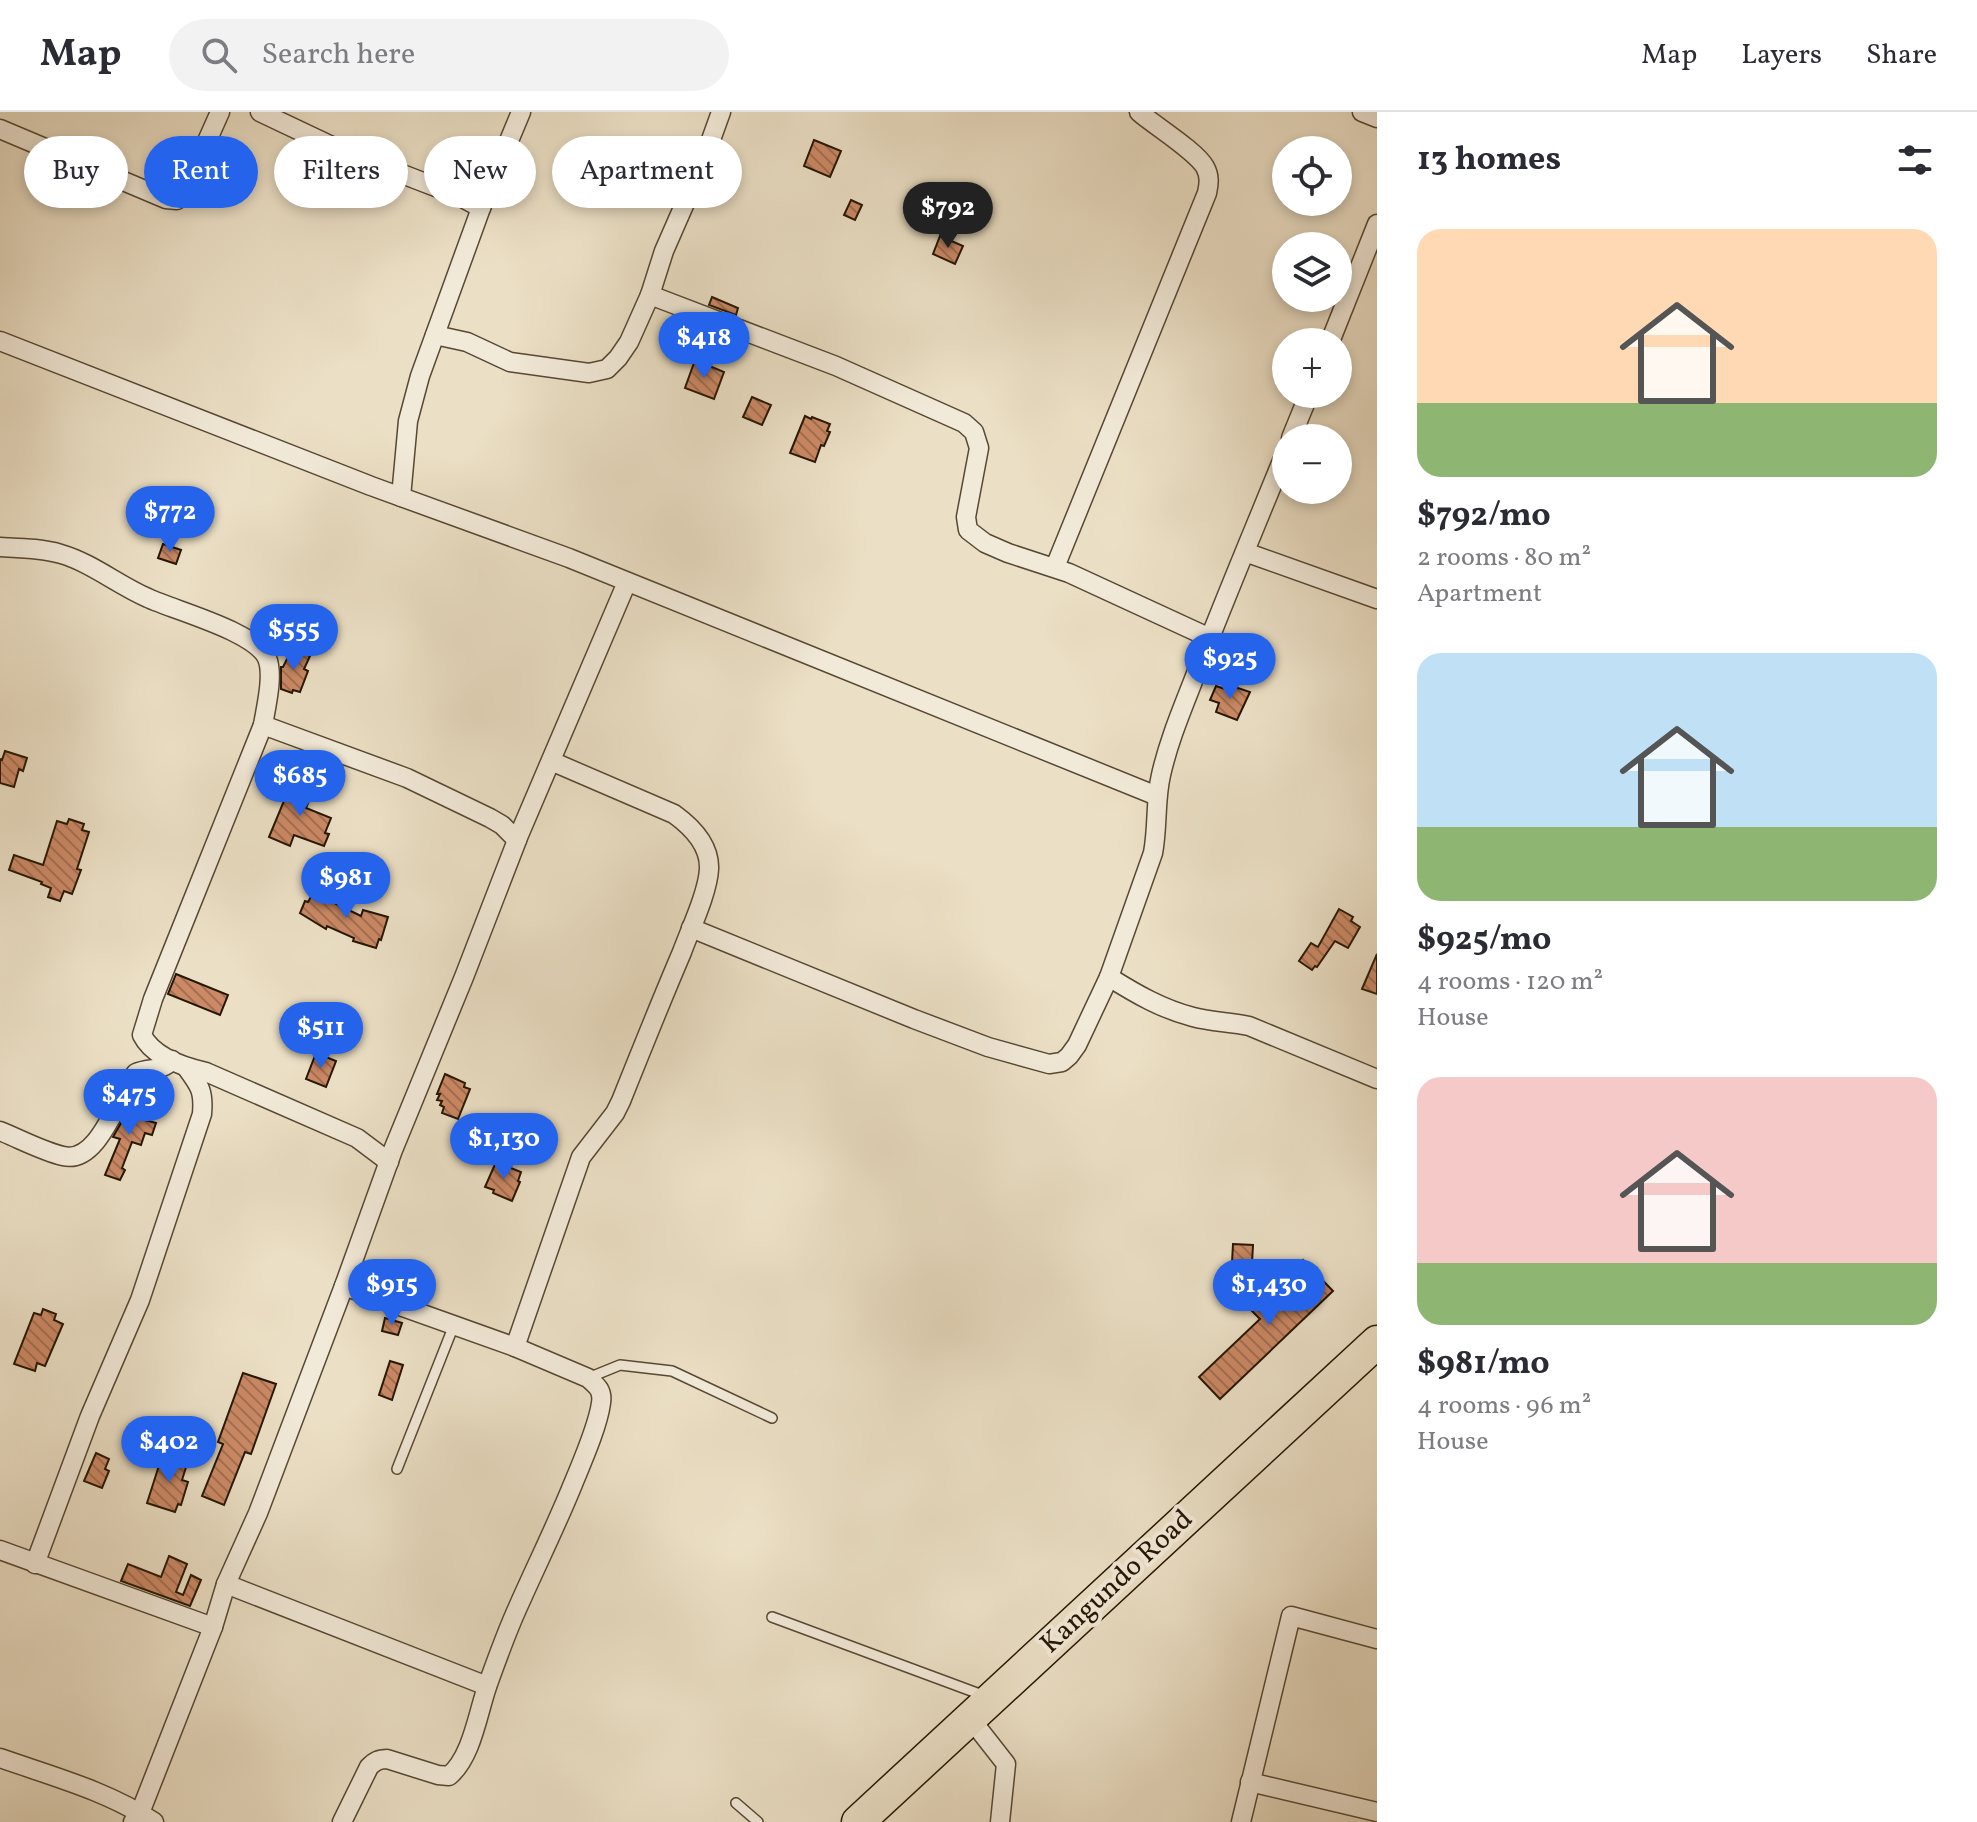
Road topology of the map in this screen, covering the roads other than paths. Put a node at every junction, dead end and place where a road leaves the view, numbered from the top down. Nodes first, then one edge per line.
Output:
1 (220, 112) edge
2 (260, 112) edge
3 (521, 112) edge
4 (721, 112) edge
5 (1139, 112) edge
6 (1362, 112) edge
7 (1377, 118) edge
8 (0, 129) edge
9 (511, 136) edge
10 (424, 182) edge
11 (481, 208) edge
12 (1377, 224) edge
13 (650, 295) junction
14 (1336, 328) edge
15 (435, 335) junction
16 (0, 341) edge
17 (1272, 485) edge
18 (401, 497) junction
19 (0, 547) edge
20 (1245, 552) junction
21 (1055, 567) junction
22 (627, 582) junction
23 (1377, 599) edge
24 (1210, 638) junction
25 (263, 725) junction
26 (551, 761) junction
27 (1157, 796) junction
28 (517, 840) junction
29 (691, 928) junction
30 (1109, 977) junction
31 (179, 1063) junction
32 (1377, 1079) edge
33 (0, 1131) edge
34 (389, 1162) junction
35 (344, 1286) junction
36 (454, 1325) junction
37 (1377, 1342) edge
38 (515, 1347) junction
39 (588, 1378) junction
40 (772, 1418) dead end
41 (397, 1469) dead end
42 (0, 1550) edge
43 (35, 1564) junction
44 (226, 1584) junction
45 (772, 1617) dead end
46 (213, 1627) junction
47 (1377, 1639) edge
48 (487, 1686) junction
49 (981, 1708) junction
50 (0, 1758) edge
51 (1250, 1782) junction
52 (736, 1803) dead end
53 (1377, 1812) edge
54 (867, 1818) edge
55 (142, 1819) edge
56 (342, 1822) edge
57 (758, 1822) edge
58 (1000, 1822) edge
59 (1241, 1822) edge

1 - 8 street
2 - 10 street
3 - 9 street
4 - 13 street
5 - 21 street
6 - 7 street
11 - 15 street
12 - 14 street
13 - 15 street
13 - 21 street
15 - 18 street
16 - 18 street
17 - 20 street
18 - 22 street
19 - 25 street
20 - 23 street
20 - 24 street
21 - 24 street
22 - 26 street
22 - 27 street
24 - 27 street
25 - 28 street
25 - 31 street
26 - 28 street
26 - 29 street
27 - 30 street
28 - 34 street
29 - 30 street
29 - 38 street
30 - 32 street
31 - 33 street
31 - 34 street
31 - 43 street
34 - 35 street
35 - 36 street
35 - 44 street
36 - 38 street
36 - 41 lane
37 - 49 highway, Kangundo Road
38 - 39 street
39 - 40 lane
39 - 48 street
42 - 43 street
43 - 46 street
44 - 46 street
44 - 48 street
45 - 49 lane
46 - 55 street
47 - 51 street
48 - 56 street
49 - 54 highway, Kangundo Road
49 - 58 street
50 - 55 street
51 - 53 street
51 - 59 street
52 - 57 lane

